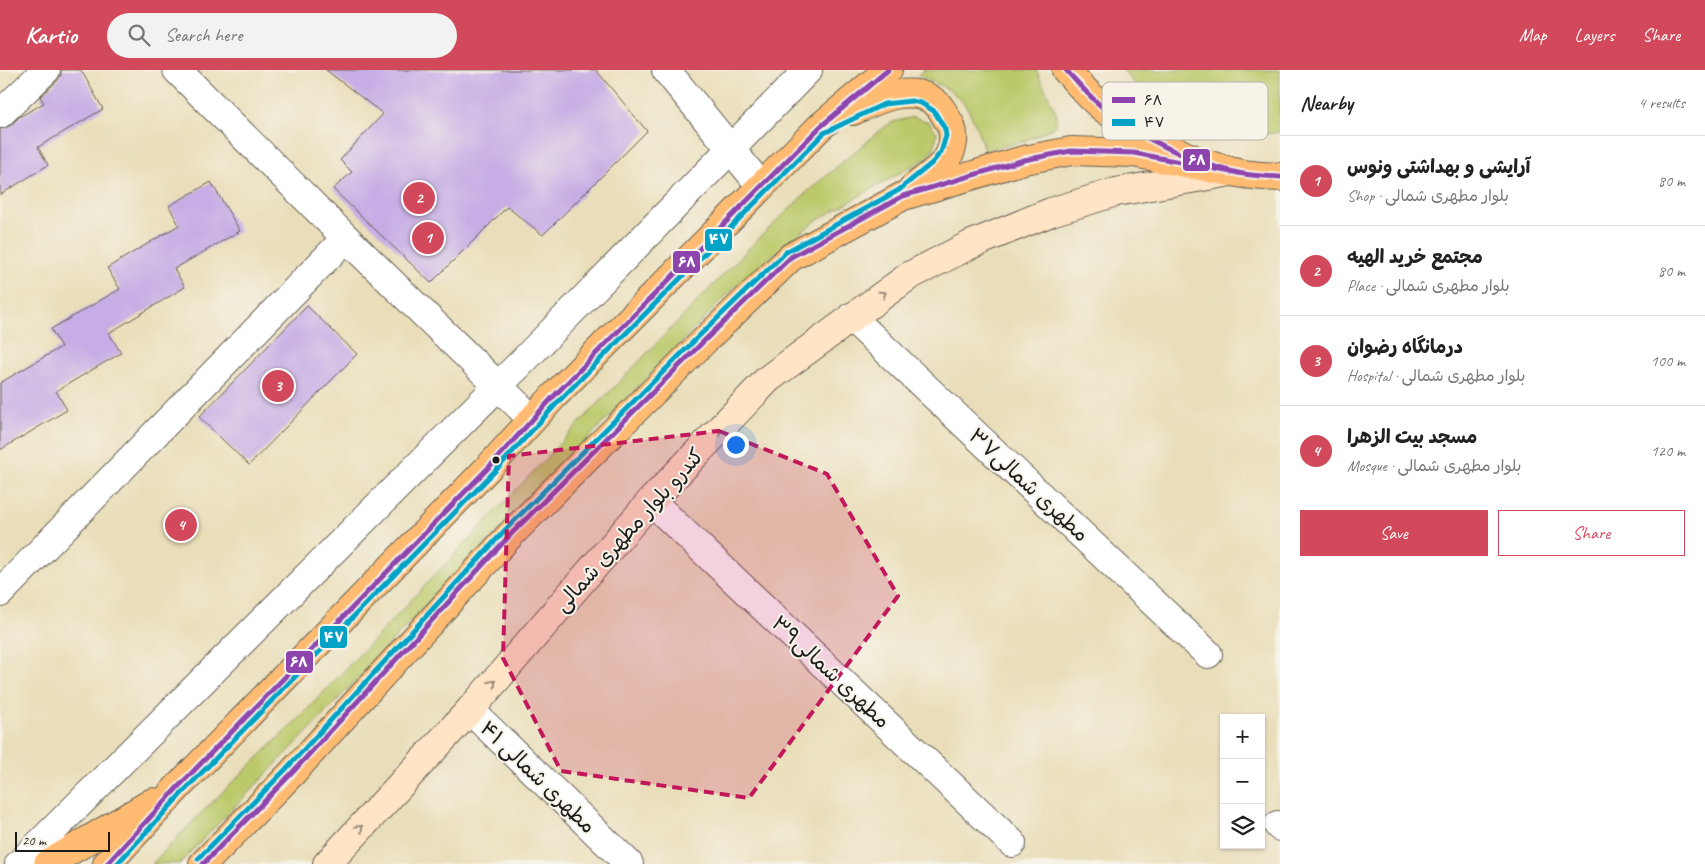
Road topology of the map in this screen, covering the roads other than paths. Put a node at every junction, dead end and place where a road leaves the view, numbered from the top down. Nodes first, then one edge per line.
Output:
1 (46, 70) edge
2 (177, 70) edge
3 (666, 70) edge
4 (808, 70) edge
5 (888, 70) edge
6 (1066, 70) edge
7 (1102, 106) edge
8 (0, 114) edge
9 (820, 127) junction
10 (1157, 140) edge
11 (730, 148) junction
12 (1231, 172) junction
13 (1280, 177) edge
14 (761, 186) junction
15 (903, 196) junction
16 (346, 238) junction
17 (851, 317) junction
18 (498, 386) junction
19 (532, 420) junction
20 (651, 501) junction
21 (0, 593) edge
22 (1208, 654) dead end
23 (470, 710) junction
24 (178, 787) junction
25 (1012, 843) dead end
26 (19, 864) edge
27 (48, 864) edge
28 (107, 864) edge
29 (203, 864) edge
30 (327, 864) edge
31 (629, 864) edge

1 - 8 street
2 - 16 street
3 - 11 street
4 - 11 street
5 - 9 main road
6 - 7 main road
9 - 14 main road
9 - 15 main road
10 - 12 main road
11 - 14 street
11 - 18 street
12 - 13 main road
12 - 15 main road
17 -> 12 main road, کندرو بلوار مطهری شمالی
14 - 19 main road
15 - 29 main road
16 - 18 street
16 - 21 street
20 -> 17 main road, کندرو بلوار مطهری شمالی
17 - 22 street, مطهرى شمالى۳۷
18 - 19 street
18 - 26 street
19 - 24 main road
23 -> 20 main road, کندرو بلوار مطهری شمالی
20 - 25 street, مطهرى شمالى۳۹
30 -> 23 main road, کندرو بلوار مطهری شمالی
23 - 31 street, ۴۱ مطهرى شمالى
24 - 27 main road
24 - 28 main road

